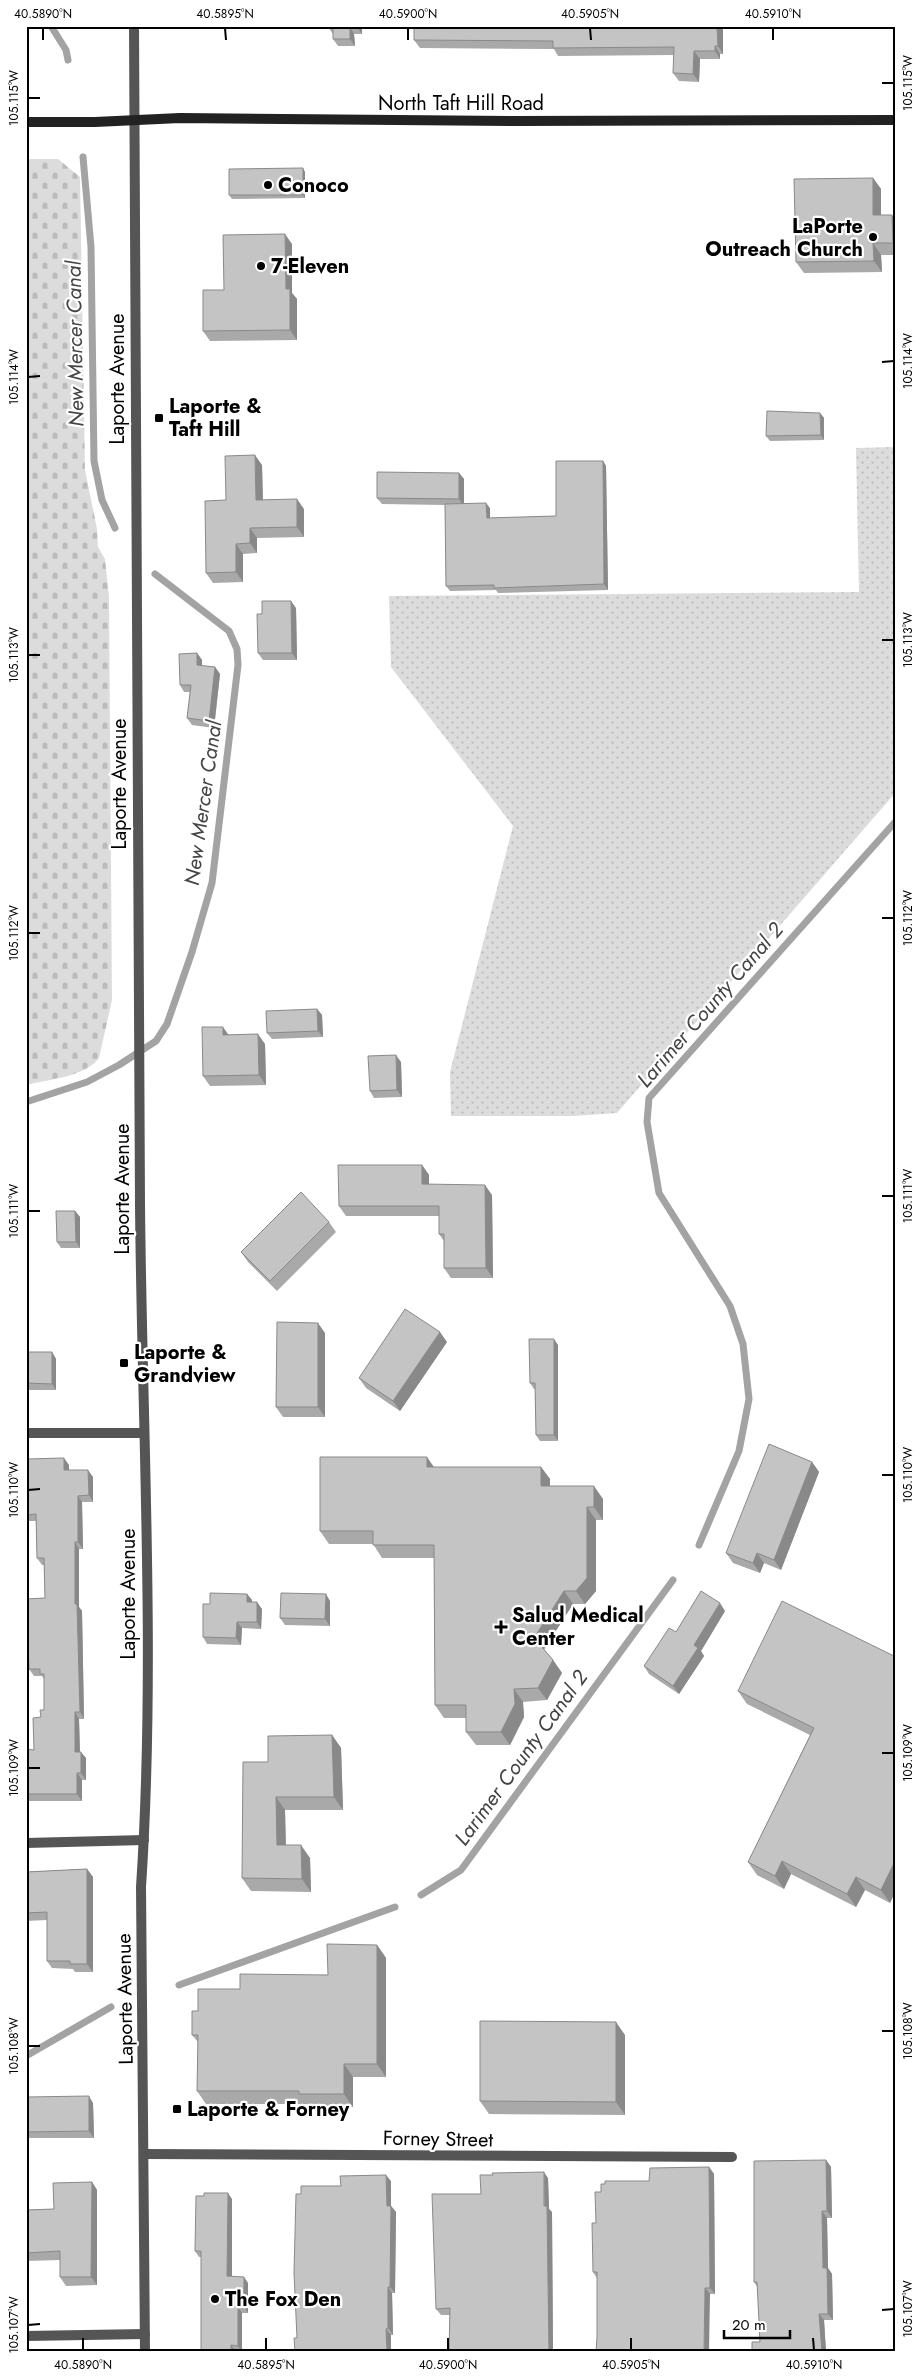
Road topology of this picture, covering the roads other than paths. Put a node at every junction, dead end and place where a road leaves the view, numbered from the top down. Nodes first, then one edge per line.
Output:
1 (134, 26) edge
2 (134, 120) junction
3 (896, 120) edge
4 (26, 122) edge
5 (26, 1433) edge
6 (144, 1433) junction
7 (144, 1840) junction
8 (26, 1842) edge
9 (144, 2154) junction
10 (732, 2157) dead end
11 (145, 2334) junction
12 (26, 2336) edge
13 (145, 2352) edge

1 - 2 street, Laporte Avenue
2 - 3 main road, North Taft Hill Road
2 - 4 main road, North Taft Hill Road
2 - 6 street, Laporte Avenue
5 - 6 street
6 - 7 street, Laporte Avenue
7 - 8 street
7 - 9 street, Laporte Avenue
9 - 10 street, Forney Street
9 - 11 street, Laporte Avenue
11 - 12 street
11 - 13 street, Laporte Avenue

